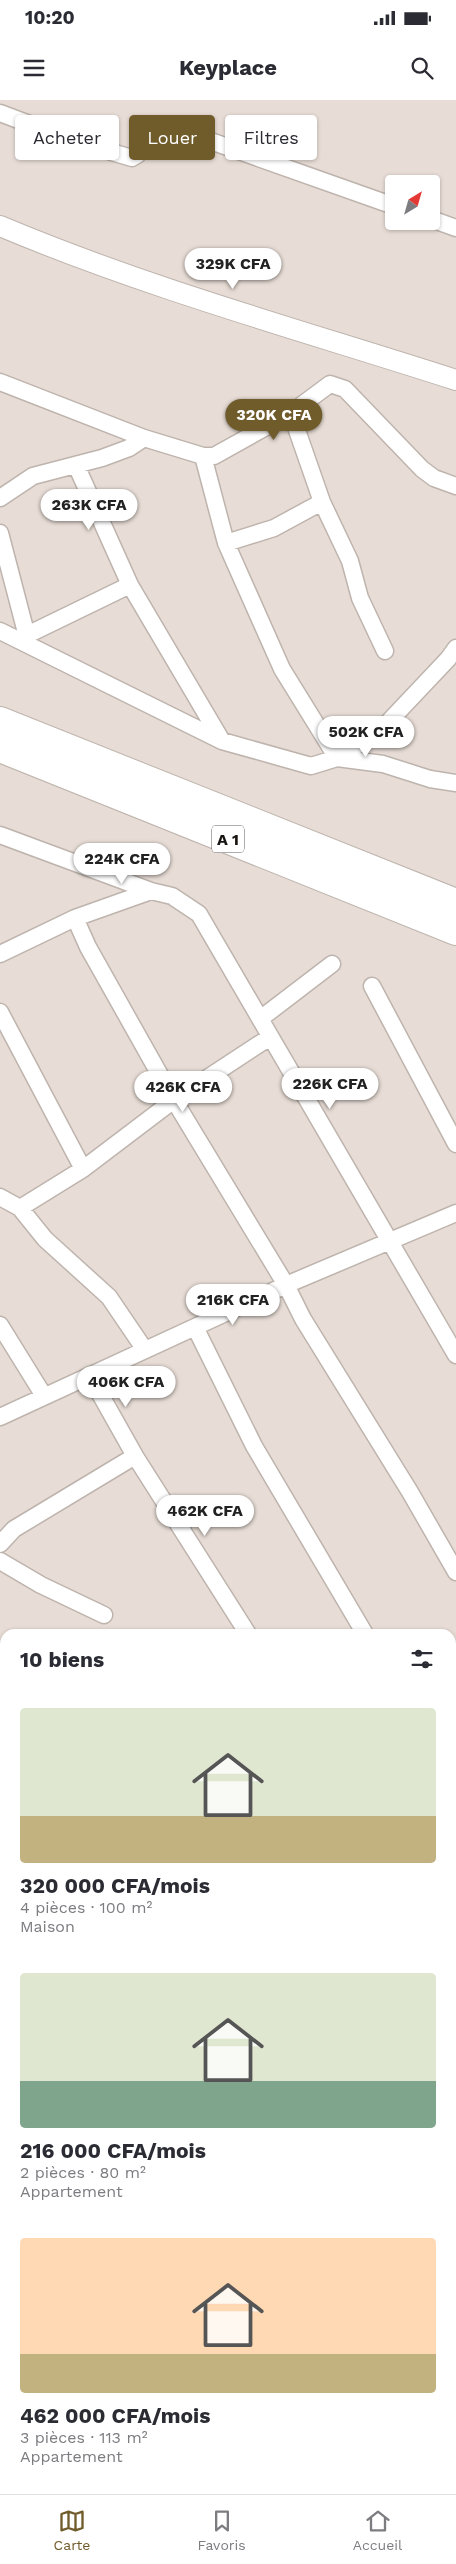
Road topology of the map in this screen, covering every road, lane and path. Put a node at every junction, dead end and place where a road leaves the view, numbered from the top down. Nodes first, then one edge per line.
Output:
1 (0, 113) edge
2 (385, 203) edge
3 (440, 222) edge
4 (0, 226) edge
5 (456, 228) edge
6 (456, 380) edge
7 (0, 382) edge
8 (291, 413) junction
9 (144, 438) junction
10 (203, 456) junction
11 (76, 465) junction
12 (456, 484) edge
13 (0, 498) edge
14 (322, 502) junction
15 (0, 533) edge
16 (226, 543) junction
17 (130, 584) junction
18 (0, 631) edge
19 (28, 640) junction
20 (385, 652) dead end
21 (453, 658) edge
22 (0, 720) edge
23 (222, 741) junction
24 (0, 748) edge
25 (337, 758) junction
26 (456, 783) edge
27 (0, 834) edge
28 (151, 891) junction
29 (456, 903) edge
30 (75, 918) junction
31 (456, 931) edge
32 (0, 954) edge
33 (332, 964) dead end
34 (372, 986) dead end
35 (1, 1018) edge
36 (260, 1019) junction
37 (270, 1037) junction
38 (174, 1100) junction
39 (456, 1144) edge
40 (83, 1169) junction
41 (0, 1197) edge
42 (20, 1208) junction
43 (456, 1213) edge
44 (388, 1243) junction
45 (286, 1285) junction
46 (0, 1325) edge
47 (195, 1326) junction
48 (145, 1350) junction
49 (456, 1355) edge
50 (90, 1376) junction
51 (44, 1396) junction
52 (0, 1417) edge
53 (135, 1456) junction
54 (0, 1544) edge
55 (0, 1561) edge
56 (456, 1572) edge
57 (104, 1615) dead end
58 (245, 1629) edge
59 (362, 1629) edge

1 - 2 street
3 - 5 street
4 - 6 street
7 - 9 street
8 - 10 street
8 - 12 street
8 - 14 street
9 - 10 street
9 - 11 street
10 - 16 street
11 - 13 street
11 - 17 street
14 - 16 street
14 - 20 street
15 - 19 street
16 - 25 street
17 - 19 street
17 - 23 street
18 - 19 street
19 - 23 street
21 - 25 street
22 - 29 highway, A 1
23 - 25 street
24 - 31 highway, A 1
25 - 26 street
27 - 28 street
28 - 30 street
28 - 36 street
30 - 32 street
30 - 38 street
33 - 36 street
34 - 39 street
35 - 40 street
36 - 37 street
37 - 38 street
37 - 44 street
38 - 40 street
38 - 45 street
40 - 42 street
41 - 42 street
42 - 48 street
43 - 44 street
44 - 45 street
44 - 49 street
45 - 47 street
45 - 56 street
46 - 51 street
47 - 48 street
47 - 59 street
48 - 50 street
50 - 51 street
50 - 53 street
51 - 52 street
53 - 54 street
53 - 58 street
55 - 57 street

